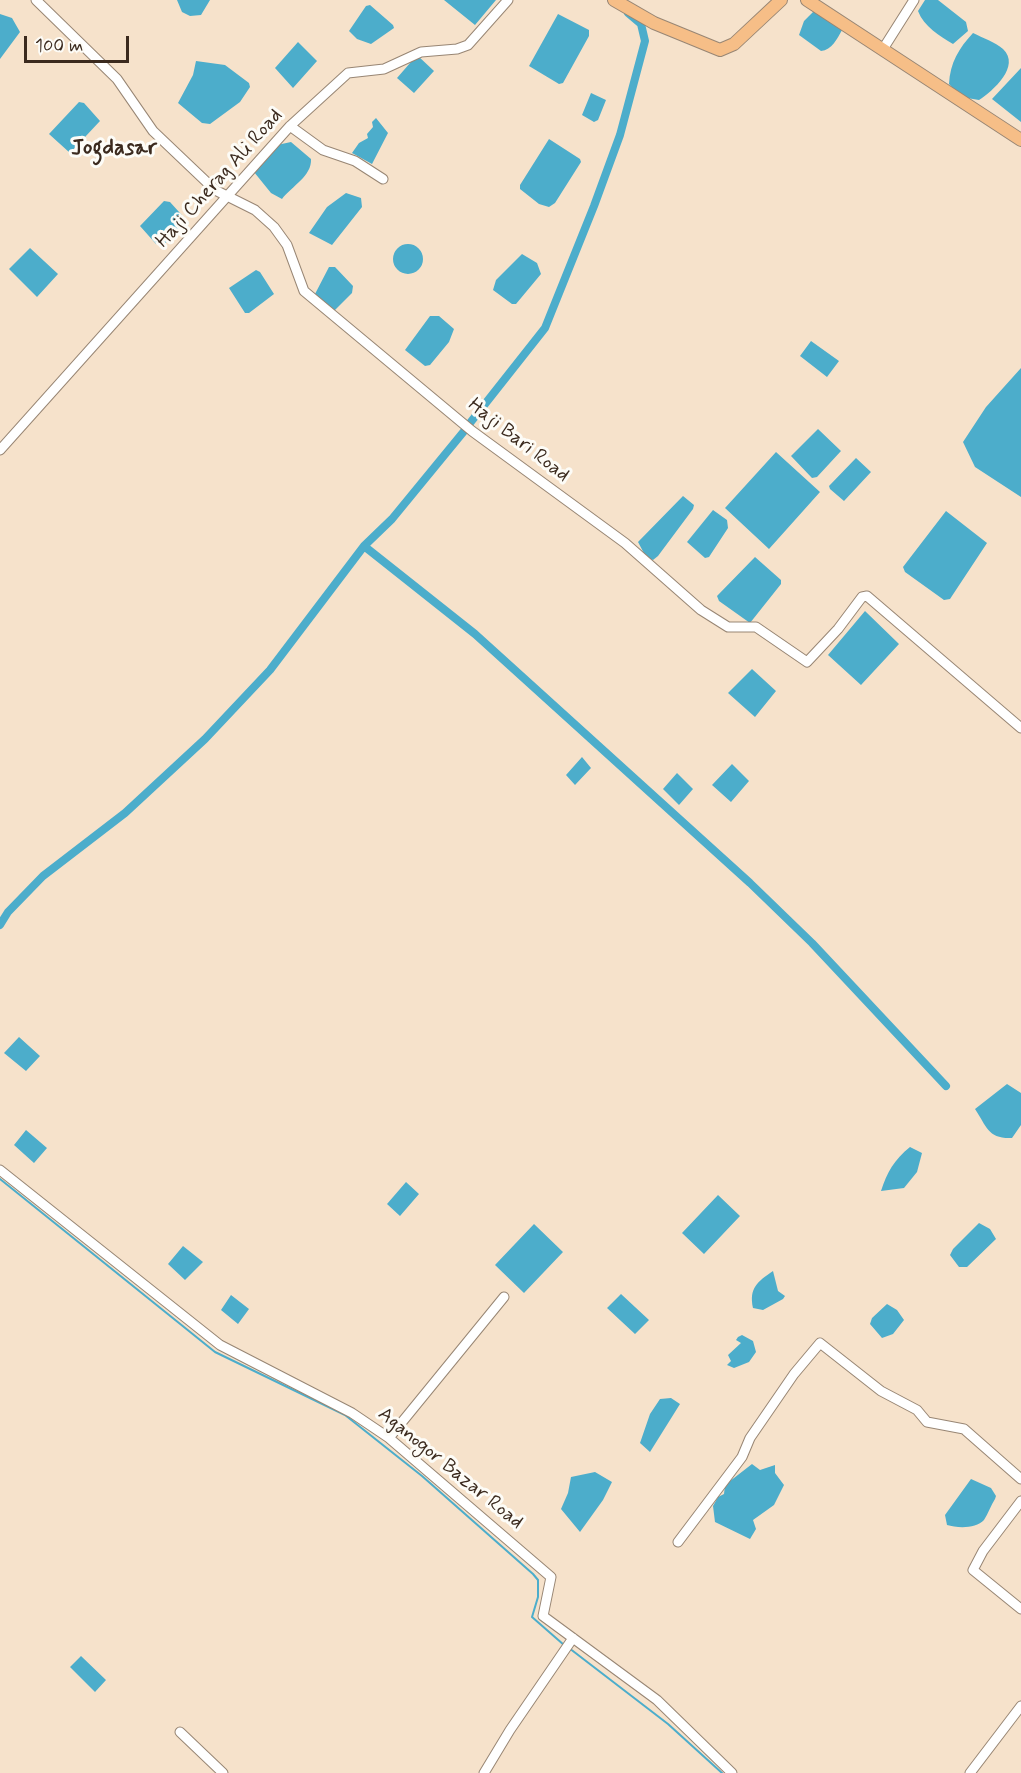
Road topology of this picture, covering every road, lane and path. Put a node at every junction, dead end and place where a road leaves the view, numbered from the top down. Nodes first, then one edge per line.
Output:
1 (36, 0) edge
2 (508, 0) edge
3 (614, 0) edge
4 (782, 0) edge
5 (807, 0) edge
6 (914, 0) edge
7 (884, 50) junction
8 (290, 126) junction
9 (1021, 140) edge
10 (383, 179) dead end
11 (228, 197) junction
12 (0, 450) edge
13 (1021, 729) edge
14 (0, 1170) edge
15 (504, 1297) dead end
16 (389, 1438) junction
17 (1021, 1479) edge
18 (1021, 1501) edge
19 (678, 1542) dead end
20 (1021, 1609) edge
21 (572, 1641) junction
22 (1021, 1706) edge
23 (180, 1732) dead end
24 (223, 1773) edge
25 (484, 1773) edge
26 (732, 1773) edge
27 (970, 1773) edge

1 - 11 street, Haji Bari Road
2 - 8 street, Haji Cherag Ali Road
3 - 4 main road
5 - 7 main road
6 - 7 street
7 - 9 main road
8 - 10 street
8 - 11 street, Haji Cherag Ali Road
11 - 12 street, Haji Cherag Ali Road
11 - 13 street, Haji Bari Road
14 - 16 street, Aganogor Bazar Road
15 - 16 street
16 - 21 street, Aganogor Bazar Road
17 - 19 street
18 - 20 street
21 - 25 street
21 - 26 street, Aganogor Bazar Road
22 - 27 street
23 - 24 street

